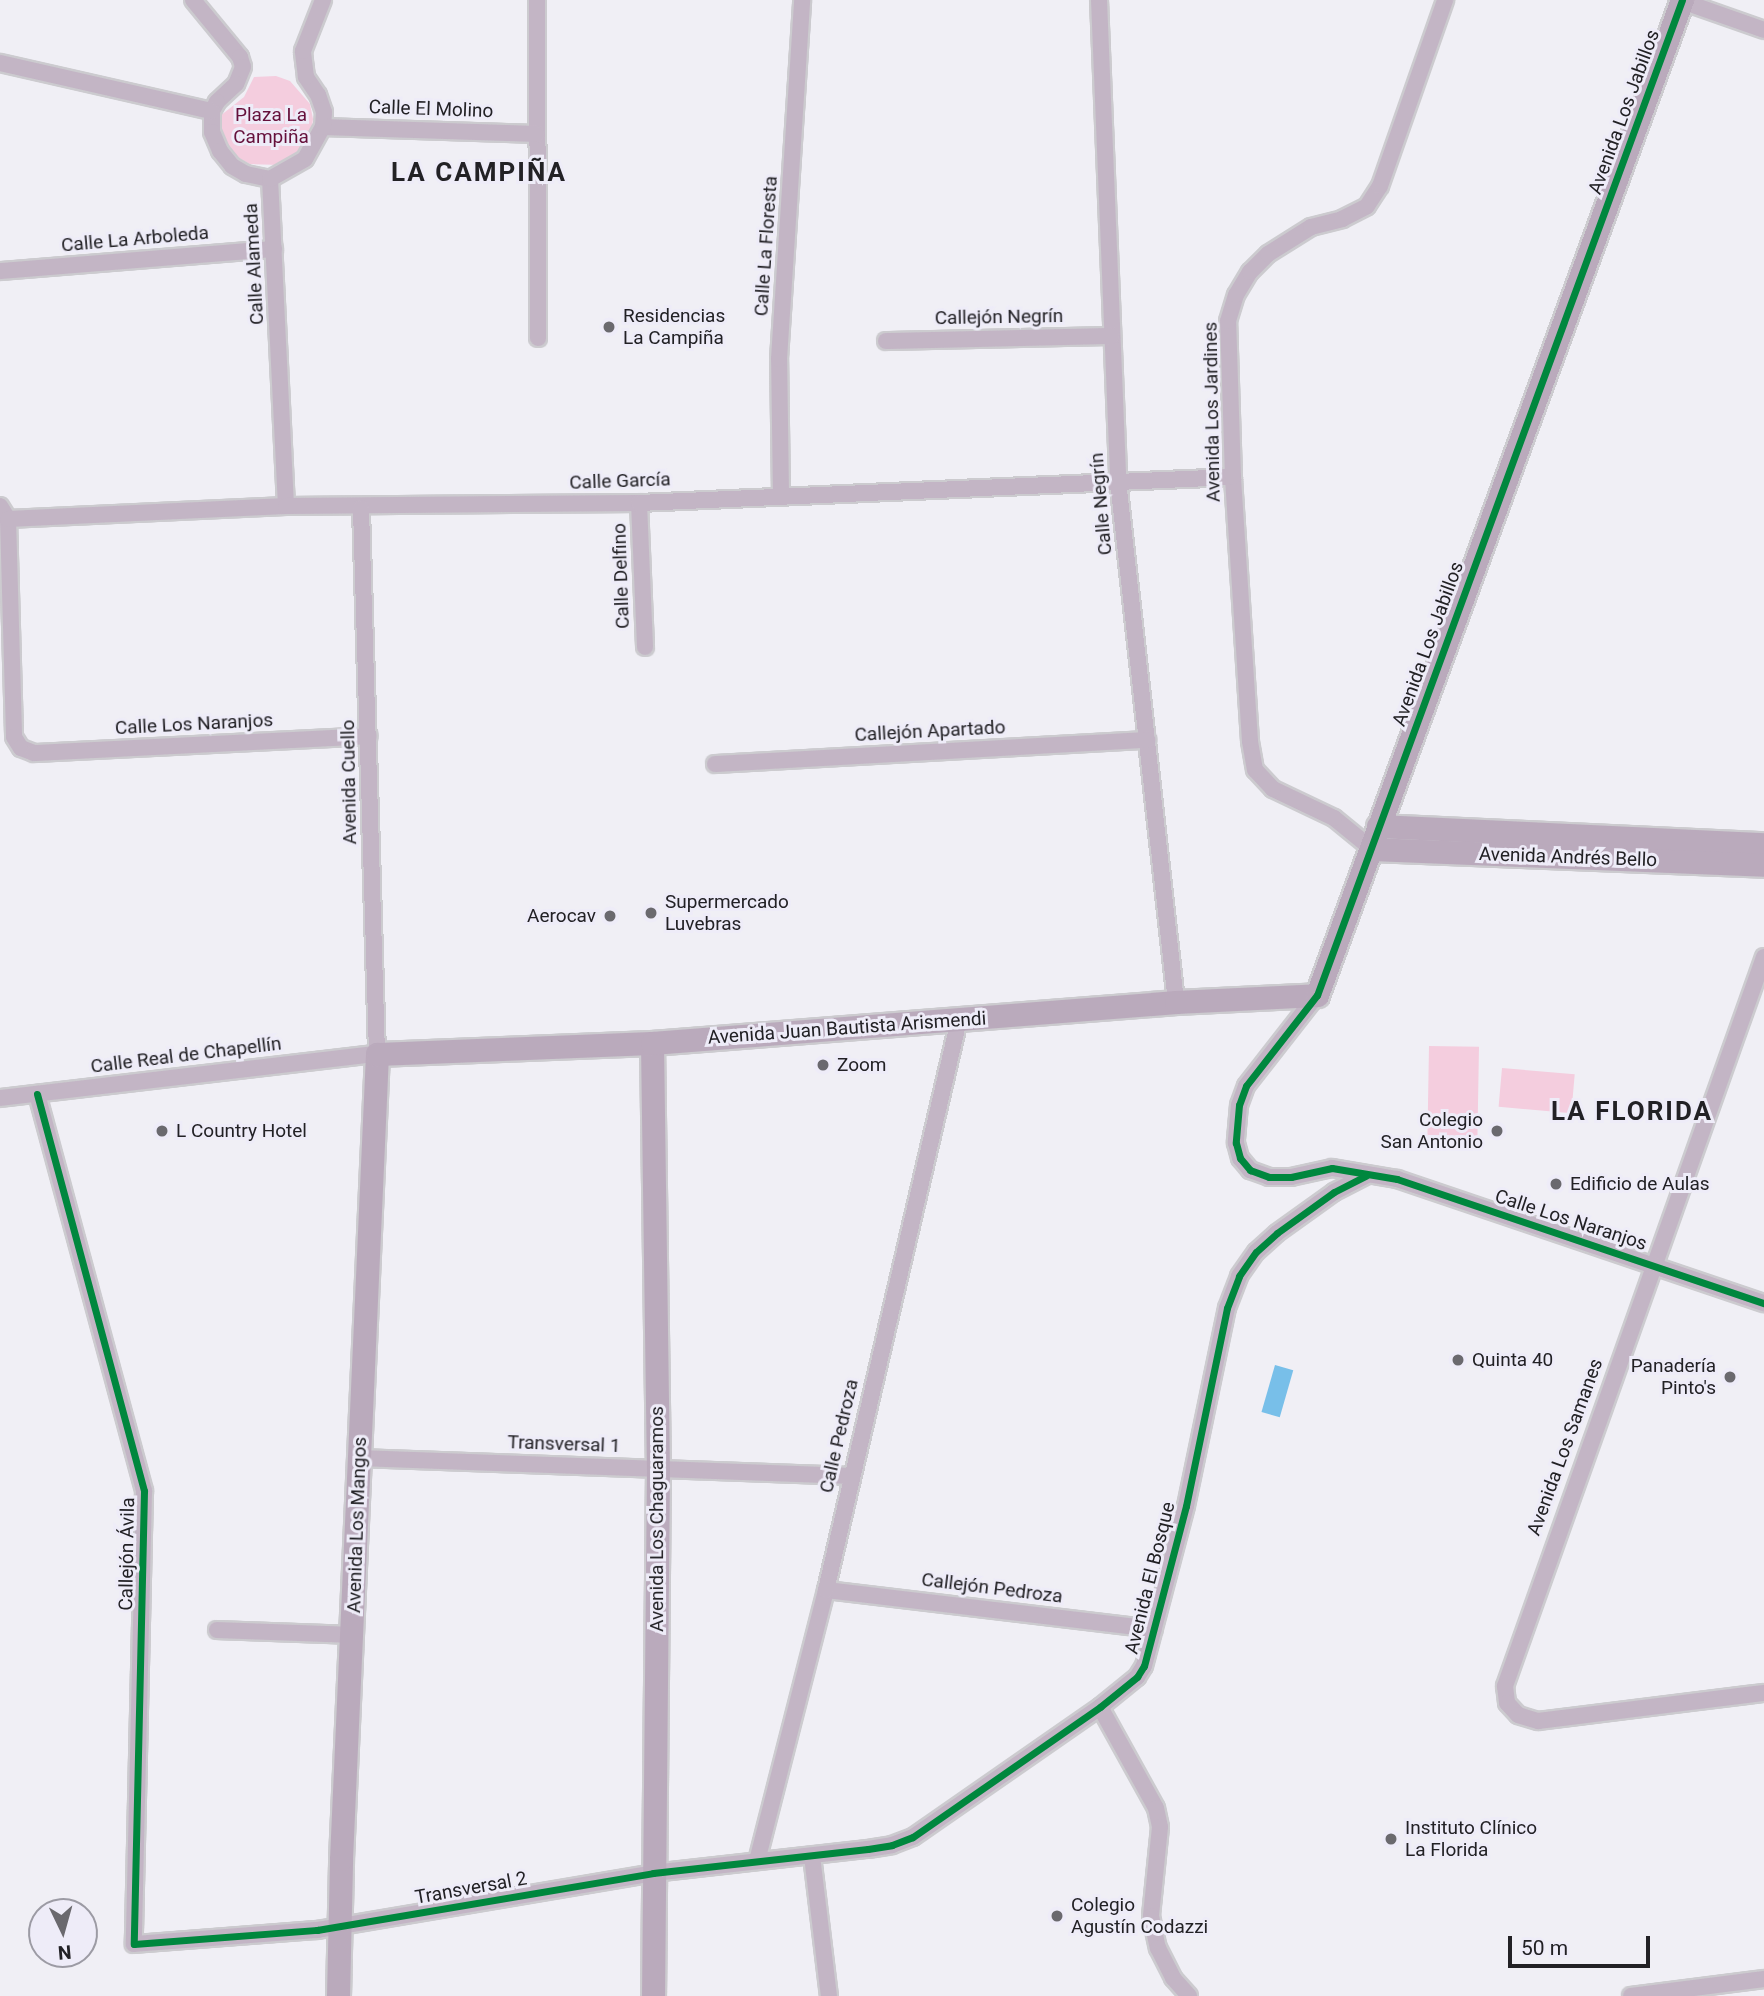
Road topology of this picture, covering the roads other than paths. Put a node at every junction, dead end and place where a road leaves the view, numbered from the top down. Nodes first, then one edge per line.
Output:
1 (193, 0) edge
2 (323, 0) edge
3 (537, 0) edge
4 (802, 0) edge
5 (1099, 0) edge
6 (1445, 0) edge
7 (1681, 0) edge
8 (1764, 30) edge
9 (0, 63) edge
10 (212, 111) junction
11 (323, 127) junction
12 (537, 134) junction
13 (270, 179) junction
14 (274, 249) junction
15 (0, 271) edge
16 (1112, 336) junction
17 (538, 338) dead end
18 (886, 341) dead end
19 (1233, 477) junction
20 (1118, 481) junction
21 (781, 495) junction
22 (639, 503) junction
23 (286, 506) junction
24 (361, 508) junction
25 (4, 513) edge
26 (645, 647) dead end
27 (369, 736) junction
28 (1147, 740) junction
29 (715, 764) dead end
30 (1378, 826) junction
31 (1764, 844) edge
32 (1372, 849) junction
33 (1764, 865) edge
34 (1764, 957) edge
35 (1317, 995) junction
36 (1176, 1002) junction
37 (959, 1020) junction
38 (652, 1043) junction
39 (377, 1055) junction
40 (37, 1094) junction
41 (0, 1098) edge
42 (1366, 1176) junction
43 (1653, 1263) junction
44 (1764, 1303) edge
45 (360, 1458) junction
46 (658, 1469) junction
47 (851, 1476) junction
48 (826, 1590) junction
49 (1154, 1629) junction
50 (216, 1630) dead end
51 (353, 1635) junction
52 (1764, 1693) edge
53 (1100, 1707) junction
54 (812, 1856) junction
55 (757, 1861) junction
56 (653, 1873) junction
57 (340, 1926) junction
58 (134, 1944) joint
59 (1764, 1979) edge
60 (338, 1996) edge
61 (653, 1996) edge
62 (829, 1996) edge
63 (1189, 1996) edge
64 (1631, 1996) edge

1 - 10 street
2 - 11 street
3 - 12 street
4 - 21 street, Calle La Floresta
5 - 16 street, Calle Negrín
6 - 19 street, Avenida Los Jardines
7 - 8 street
7 - 30 street, Avenida Los Jabillos
9 - 10 street
10 - 13 street
11 - 12 street, Calle El Molino
11 - 13 street, Calle Alameda
12 - 17 street
13 - 14 street, Calle Alameda
14 - 15 street, Calle La Arboleda
14 - 23 street, Calle Alameda
16 - 18 street, Callejón Negrín
16 - 20 street, Calle Negrín
19 - 20 street, Calle García
19 - 32 street, Avenida Los Jardines
20 - 21 street, Calle García
20 - 28 street, Calle Negrín
21 - 22 street, Calle García
22 - 24 street, Calle García
22 - 26 street, Calle Delfino
23 - 24 street, Calle García
23 - 25 street, Calle García
24 - 27 street, Avenida Cuello
25 - 27 street, Calle Los Naranjos
27 - 39 street, Avenida Cuello
28 - 29 street, Callejón Apartado
28 - 36 street, Calle Negrín
30 - 31 street, Avenida Andrés Bello
30 - 32 street, Avenida Los Jabillos
32 - 33 street, Avenida Andrés Bello
32 - 35 street, Avenida Los Jabillos
34 - 43 street, Avenida Los Samanes
35 - 36 street, Avenida Juan Bautista Arismendi
35 - 42 street, Avenida Los Jabillos
36 - 37 street, Avenida Juan Bautista Arismendi
37 - 38 street, Avenida Juan Bautista Arismendi
37 - 47 street, Calle Pedroza
38 - 39 street, Avenida Juan Bautista Arismendi
38 - 46 street, Avenida Los Chaguaramos
39 - 40 street, Calle Real de Chapellín
39 - 45 street, Avenida Los Mangos
40 - 41 street, Calle Real de Chapellín
40 - 58 street, Callejón Ávila
42 - 43 street, Calle Los Naranjos
42 - 49 street, Avenida El Bosque
43 - 44 street, Calle Los Naranjos
43 - 52 street, Avenida Los Samanes
45 - 46 street, Transversal 1
45 - 51 street, Avenida Los Mangos
46 - 47 street, Transversal 1
46 - 56 street, Avenida Los Chaguaramos
47 - 48 street, Calle Pedroza
48 - 49 street, Callejón Pedroza
48 - 55 street, Calle Pedroza
49 - 53 street, Avenida El Bosque
50 - 51 street
51 - 57 street, Avenida Los Mangos
53 - 54 street, Avenida El Bosque
53 - 63 street
54 - 55 street, Transversal 2
54 - 62 street
55 - 56 street, Transversal 2
56 - 57 street, Transversal 2
56 - 61 street, Avenida Los Chaguaramos
57 - 58 street, Transversal 2
57 - 60 street, Avenida Los Mangos
59 - 64 street

